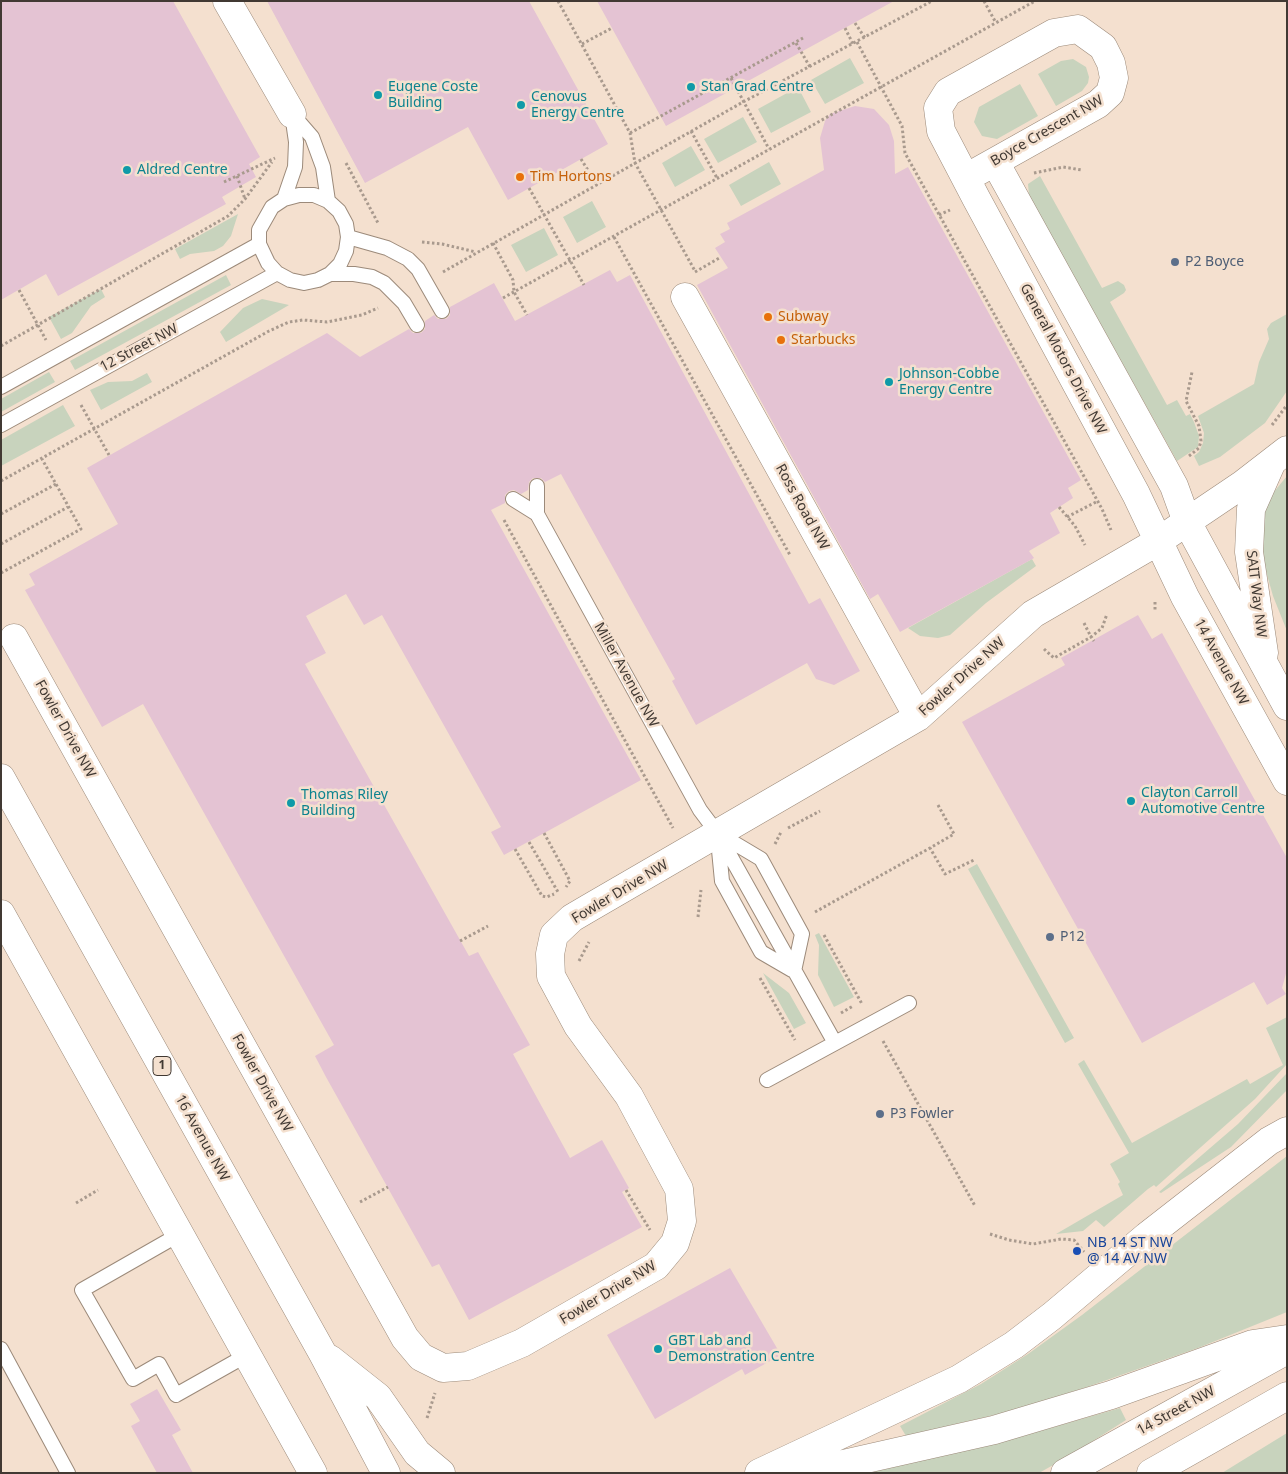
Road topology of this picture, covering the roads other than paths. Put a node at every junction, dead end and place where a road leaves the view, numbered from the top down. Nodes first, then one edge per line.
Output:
1 (227, 1) edge
2 (292, 114) junction
3 (995, 162) junction
4 (966, 178) junction
5 (284, 199) junction
6 (328, 201) junction
7 (348, 238) junction
8 (259, 244) junction
9 (278, 273) junction
10 (330, 274) junction
11 (692, 287) road end
12 (442, 311) dead end
13 (417, 325) dead end
14 (1, 387) edge
15 (1, 425) edge
16 (1279, 457) edge
17 (537, 486) dead end
18 (512, 499) dead end
19 (537, 514) junction
20 (1187, 522) junction
21 (1157, 542) junction
22 (14, 638) dead end
23 (1265, 667) junction
24 (1287, 706) edge
25 (918, 717) junction
26 (1, 778) edge
27 (1287, 781) edge
28 (718, 834) junction
29 (1, 914) edge
30 (794, 971) junction
31 (909, 1003) dead end
32 (834, 1043) junction
33 (767, 1080) dead end
34 (1287, 1118) edge
35 (1278, 1136) edge
36 (180, 1234) junction
37 (1287, 1339) edge
38 (1, 1350) edge
39 (1287, 1350) edge
40 (323, 1354) junction
41 (247, 1355) junction
42 (1287, 1396) edge
43 (1198, 1447) junction
44 (68, 1473) edge
45 (313, 1473) edge
46 (386, 1473) edge
47 (441, 1473) edge
48 (759, 1473) edge
49 (769, 1473) edge
50 (1065, 1473) edge
51 (1151, 1473) edge
52 (1179, 1473) edge

1 - 2 main road
2 - 5 lane
2 - 6 lane
3 - 4 main road, Boyce Crescent NW
3 - 4 main road, Boyce Crescent NW
3 - 20 main road
4 - 21 main road, General Motors Drive NW
5 - 6 lane
5 - 8 lane
6 - 7 lane
7 - 10 lane
7 - 12 lane
8 - 9 lane
8 - 14 lane
9 - 10 lane
9 - 15 lane, 12 Street NW
10 - 13 lane
11 - 25 main road, Ross Road NW
16 - 20 main road, SAIT Way NW
16 - 23 main road, SAIT Way NW
17 - 19 lane, Miller Avenue NW
18 - 19 lane
19 - 28 lane, Miller Avenue NW
20 - 21 main road, SAIT Way NW
20 - 23 main road
21 - 25 main road, Fowler Drive NW
21 - 27 main road, 14 Avenue NW
22 - 28 main road, Fowler Drive NW
23 - 24 main road
25 - 28 main road, Fowler Drive NW
26 - 40 main road, 16 Avenue NW / 1
28 - 30 lane, Miller Avenue NW
28 - 30 lane
28 - 30 lane
29 - 36 main road
30 - 32 lane, Miller Avenue NW
31 - 32 lane
32 - 33 lane
34 - 35 main road
35 - 48 main road
36 - 41 main road
36 - 41 lane
37 - 49 main road
38 - 44 lane
39 - 50 main road, 14 Street NW
40 - 46 main road, 16 Avenue NW / 1
40 - 47 main road
41 - 45 main road
42 - 43 main road
43 - 51 main road
43 - 52 main road

